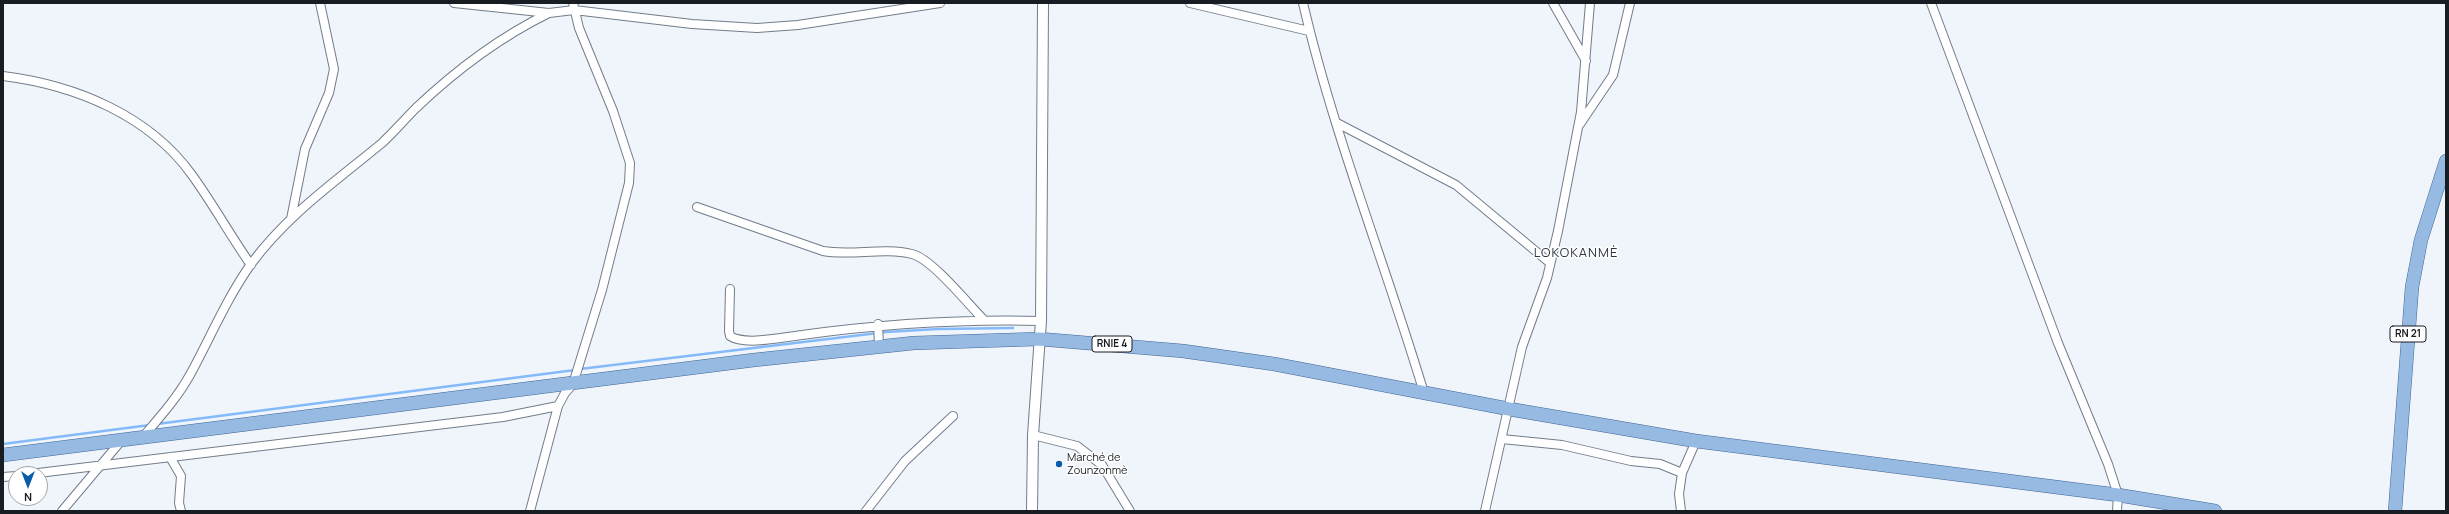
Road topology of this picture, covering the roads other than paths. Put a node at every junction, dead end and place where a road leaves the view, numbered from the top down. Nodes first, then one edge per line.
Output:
1 (320, 3) edge
2 (454, 3) edge
3 (940, 3) edge
4 (1043, 3) edge
5 (1190, 3) edge
6 (1303, 3) edge
7 (1553, 3) edge
8 (1590, 3) edge
9 (1630, 3) edge
10 (1931, 3) edge
11 (574, 6) edge
12 (549, 13) junction
13 (1310, 31) junction
14 (1586, 60) junction
15 (3, 76) edge
16 (1337, 123) junction
17 (1579, 126) junction
18 (2446, 161) edge
19 (697, 207) dead end
20 (291, 219) junction
21 (1550, 263) junction
22 (250, 265) junction
23 (730, 289) dead end
24 (983, 319) junction
25 (1041, 321) junction
26 (878, 334) junction
27 (1039, 339) junction
28 (573, 384) junction
29 (1424, 393) junction
30 (558, 406) junction
31 (1508, 410) junction
32 (953, 416) dead end
33 (1033, 435) junction
34 (142, 438) junction
35 (1502, 439) junction
36 (121, 441) junction
37 (1696, 441) junction
38 (3, 455) edge
39 (170, 457) junction
40 (101, 465) junction
41 (48, 472) edge
42 (1682, 473) junction
43 (2118, 495) junction
44 (65, 510) edge
45 (181, 511) edge
46 (530, 511) edge
47 (866, 511) edge
48 (1032, 511) edge
49 (1130, 511) edge
50 (1485, 511) edge
51 (1681, 511) edge
52 (2117, 511) edge
53 (2215, 511) edge
54 (2395, 511) edge

1 - 20 street
2 - 12 street
3 - 11 street
4 - 25 street
5 - 13 street
6 - 13 street
7 - 14 street
8 - 14 street
9 - 17 street
10 - 43 street
11 - 12 street
11 - 28 street
12 - 20 street
13 - 16 street
14 - 17 street
15 - 22 street
16 - 21 street
16 - 29 street
17 - 21 street
18 - 54 main road, RN 21
19 - 24 street
20 - 22 street
21 - 31 street
22 - 34 street
23 - 26 street
24 - 25 street
24 - 26 street
25 - 27 street
26 - 27 main road, RNIE 4
26 - 28 main road, RNIE 4
27 - 29 main road, RNIE 4
27 - 33 street
28 - 30 street
28 - 34 main road, RNIE 4
29 - 31 main road, RNIE 4
30 - 39 street
30 - 46 street
31 - 35 street
31 - 37 main road, RNIE 4
32 - 47 street
33 - 48 street
33 - 49 street
34 - 36 main road, RNIE 4
35 - 42 street
35 - 50 street
36 - 38 main road, RNIE 4
36 - 40 street
37 - 42 street
37 - 43 main road, RNIE 4
39 - 40 street
39 - 45 street
40 - 41 street
40 - 44 street
42 - 51 street
43 - 52 street
43 - 53 main road, RNIE 4

